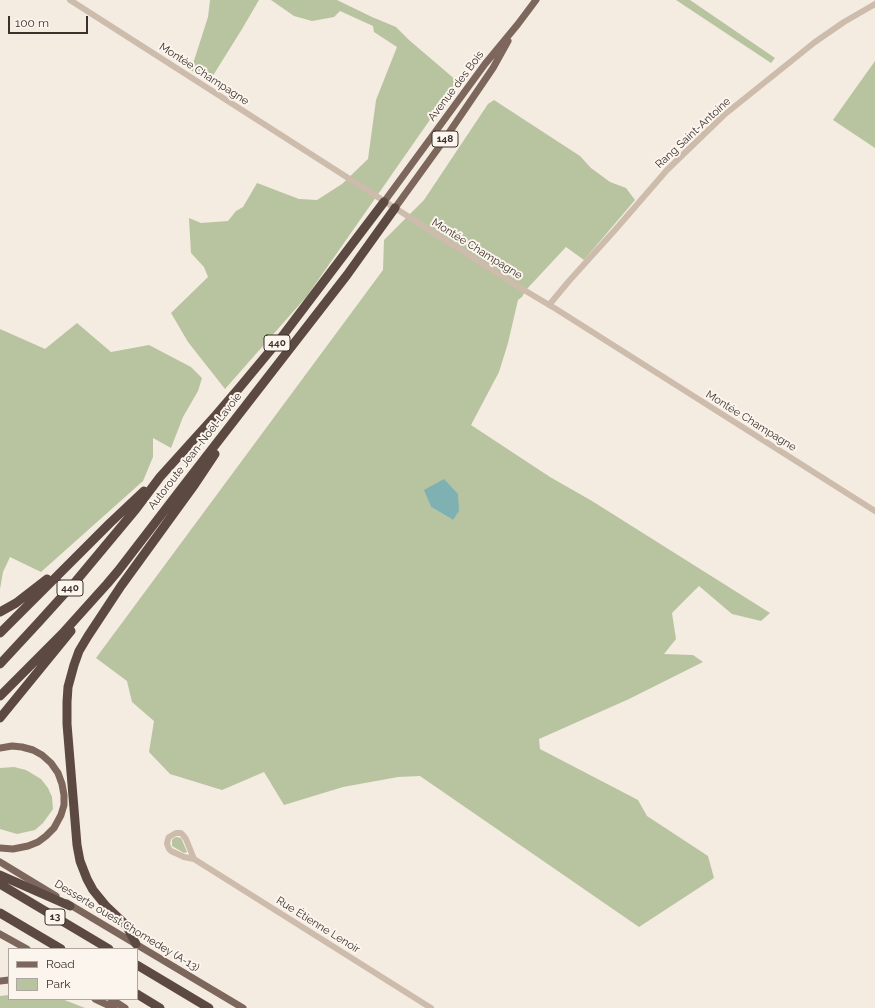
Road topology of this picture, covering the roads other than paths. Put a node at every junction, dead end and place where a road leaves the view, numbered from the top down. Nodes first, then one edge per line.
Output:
1 (70, 0) edge
2 (536, 0) edge
3 (875, 4) edge
4 (518, 24) junction
5 (384, 202) junction
6 (395, 208) junction
7 (549, 305) junction
8 (251, 399) junction
9 (160, 477) junction
10 (875, 511) edge
11 (79, 554) junction
12 (107, 584) junction
13 (0, 612) edge
14 (0, 632) edge
15 (0, 664) edge
16 (0, 696) edge
17 (0, 718) edge
18 (0, 748) edge
19 (0, 848) edge
20 (194, 859) junction
21 (0, 862) edge
22 (0, 875) edge
23 (0, 884) edge
24 (70, 906) junction
25 (0, 913) edge
26 (0, 934) edge
27 (136, 944) junction
28 (24, 948) edge
29 (59, 948) edge
30 (107, 948) edge
31 (138, 966) edge
32 (138, 995) edge
33 (97, 1000) edge
34 (113, 1000) edge
35 (114, 1008) edge
36 (125, 1008) edge
37 (160, 1008) edge
38 (209, 1008) edge
39 (243, 1008) edge
40 (431, 1008) edge

1 - 5 street, Montée Champagne
2 - 4 main road, Avenue des Bois / 148
3 - 7 street, Rang Saint-Antoine
4 - 5 main road, Avenue des Bois / 148
4 - 6 main road, Avenue des Bois / 148
5 - 6 street, Montée Champagne
5 - 9 highway, Autoroute Jean-Noël-Lavoie / 440
6 - 7 street, Montée Champagne
6 - 8 highway, Autoroute Jean-Noël-Lavoie / 440
7 - 10 street, Montée Champagne
8 - 12 highway, Autoroute Jean-Noël-Lavoie / 440
8 - 27 highway
9 - 11 highway
9 - 15 highway, Autoroute Jean-Noël-Lavoie / 440
11 - 13 highway
11 - 14 highway
12 - 16 highway, Autoroute Jean-Noël-Lavoie / 440
12 - 17 highway
18 - 19 main road
20 - 20 street, Rue Étienne Lenoir
20 - 40 street, Rue Étienne Lenoir
21 - 24 main road, Desserte ouest Chomedey (A-13)
22 - 24 highway
23 - 30 highway, 13
24 - 27 main road, Desserte ouest Chomedey (A-13)
25 - 29 highway, 13
26 - 28 main road
27 - 39 main road, Desserte ouest Chomedey (A-13)
31 - 38 highway
32 - 37 highway
33 - 35 main road
34 - 36 main road

